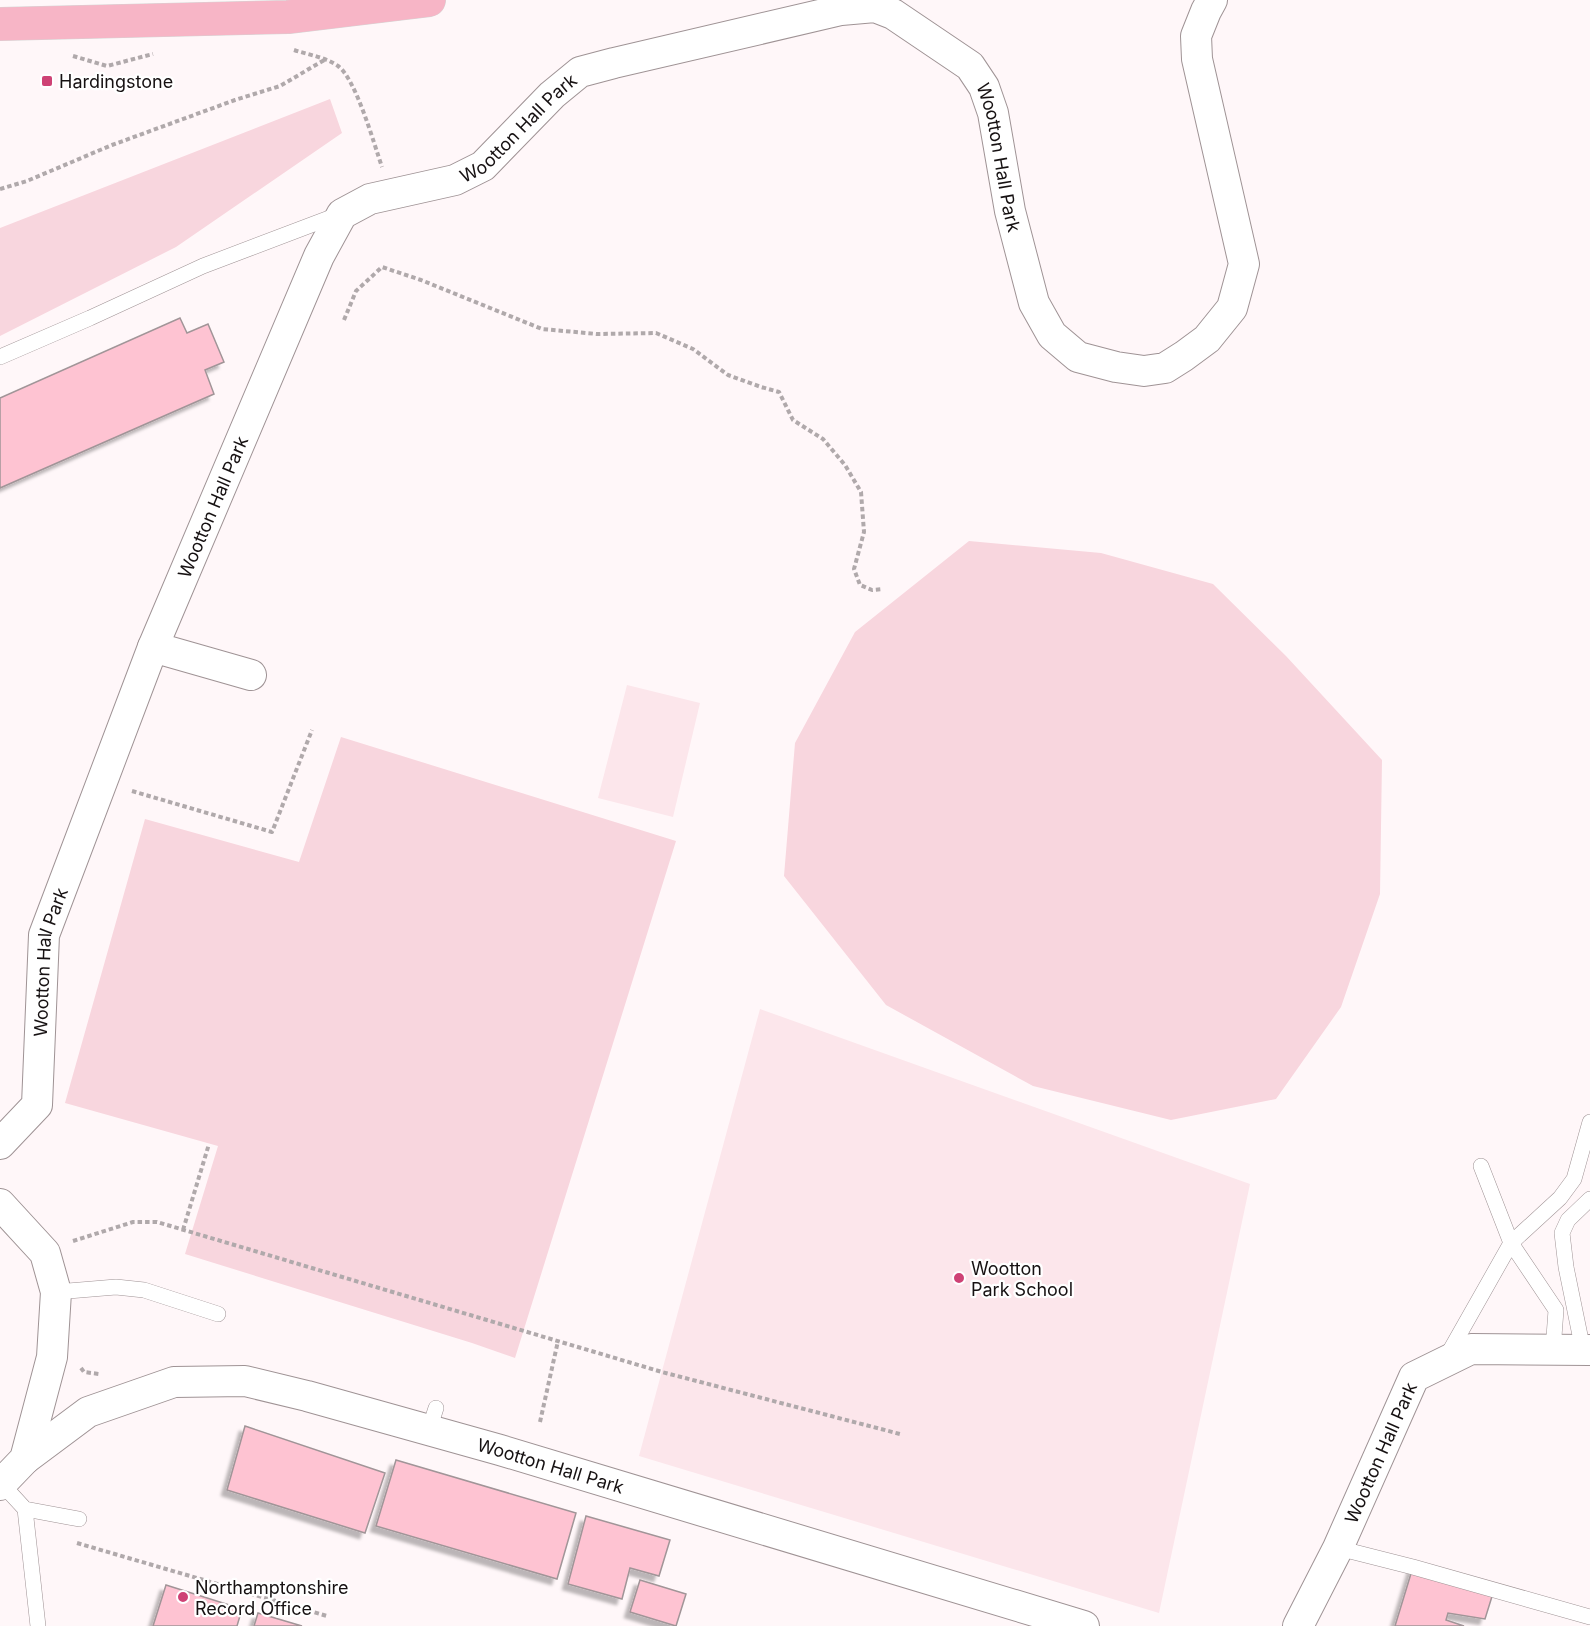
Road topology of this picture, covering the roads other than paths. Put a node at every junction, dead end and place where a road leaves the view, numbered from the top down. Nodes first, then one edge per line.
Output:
1 (429, 0) edge
2 (1212, 0) edge
3 (0, 24) edge
4 (342, 214) junction
5 (0, 357) edge
6 (153, 647) junction
7 (250, 675) dead end
8 (1590, 1122) edge
9 (0, 1144) edge
10 (1481, 1166) dead end
11 (1590, 1199) edge
12 (0, 1204) edge
13 (1511, 1243) junction
14 (56, 1292) junction
15 (218, 1314) dead end
16 (1554, 1350) junction
17 (1586, 1350) edge
18 (1443, 1363) junction
19 (25, 1459) junction
20 (1, 1485) edge
21 (25, 1509) junction
22 (79, 1519) dead end
23 (1338, 1548) junction
24 (1590, 1617) edge
25 (38, 1626) edge
26 (1084, 1626) edge
27 (1298, 1626) edge

1 - 3 highway
2 - 4 street, Wootton Hall Park
4 - 5 lane
4 - 6 street, Wootton Hall Park
6 - 7 street
6 - 9 street, Wootton Hall Park
8 - 13 lane
10 - 13 lane
11 - 17 lane
12 - 14 street
13 - 16 lane
13 - 18 lane
14 - 15 lane
14 - 19 street
16 - 17 street, Wootton Hall Park
16 - 18 street, Wootton Hall Park
18 - 23 street, Wootton Hall Park
19 - 20 street, Wootton Hall Park
19 - 26 street, Wootton Hall Park
20 - 21 lane
21 - 22 lane
21 - 25 lane
23 - 24 lane
23 - 27 street, Wootton Hall Park

